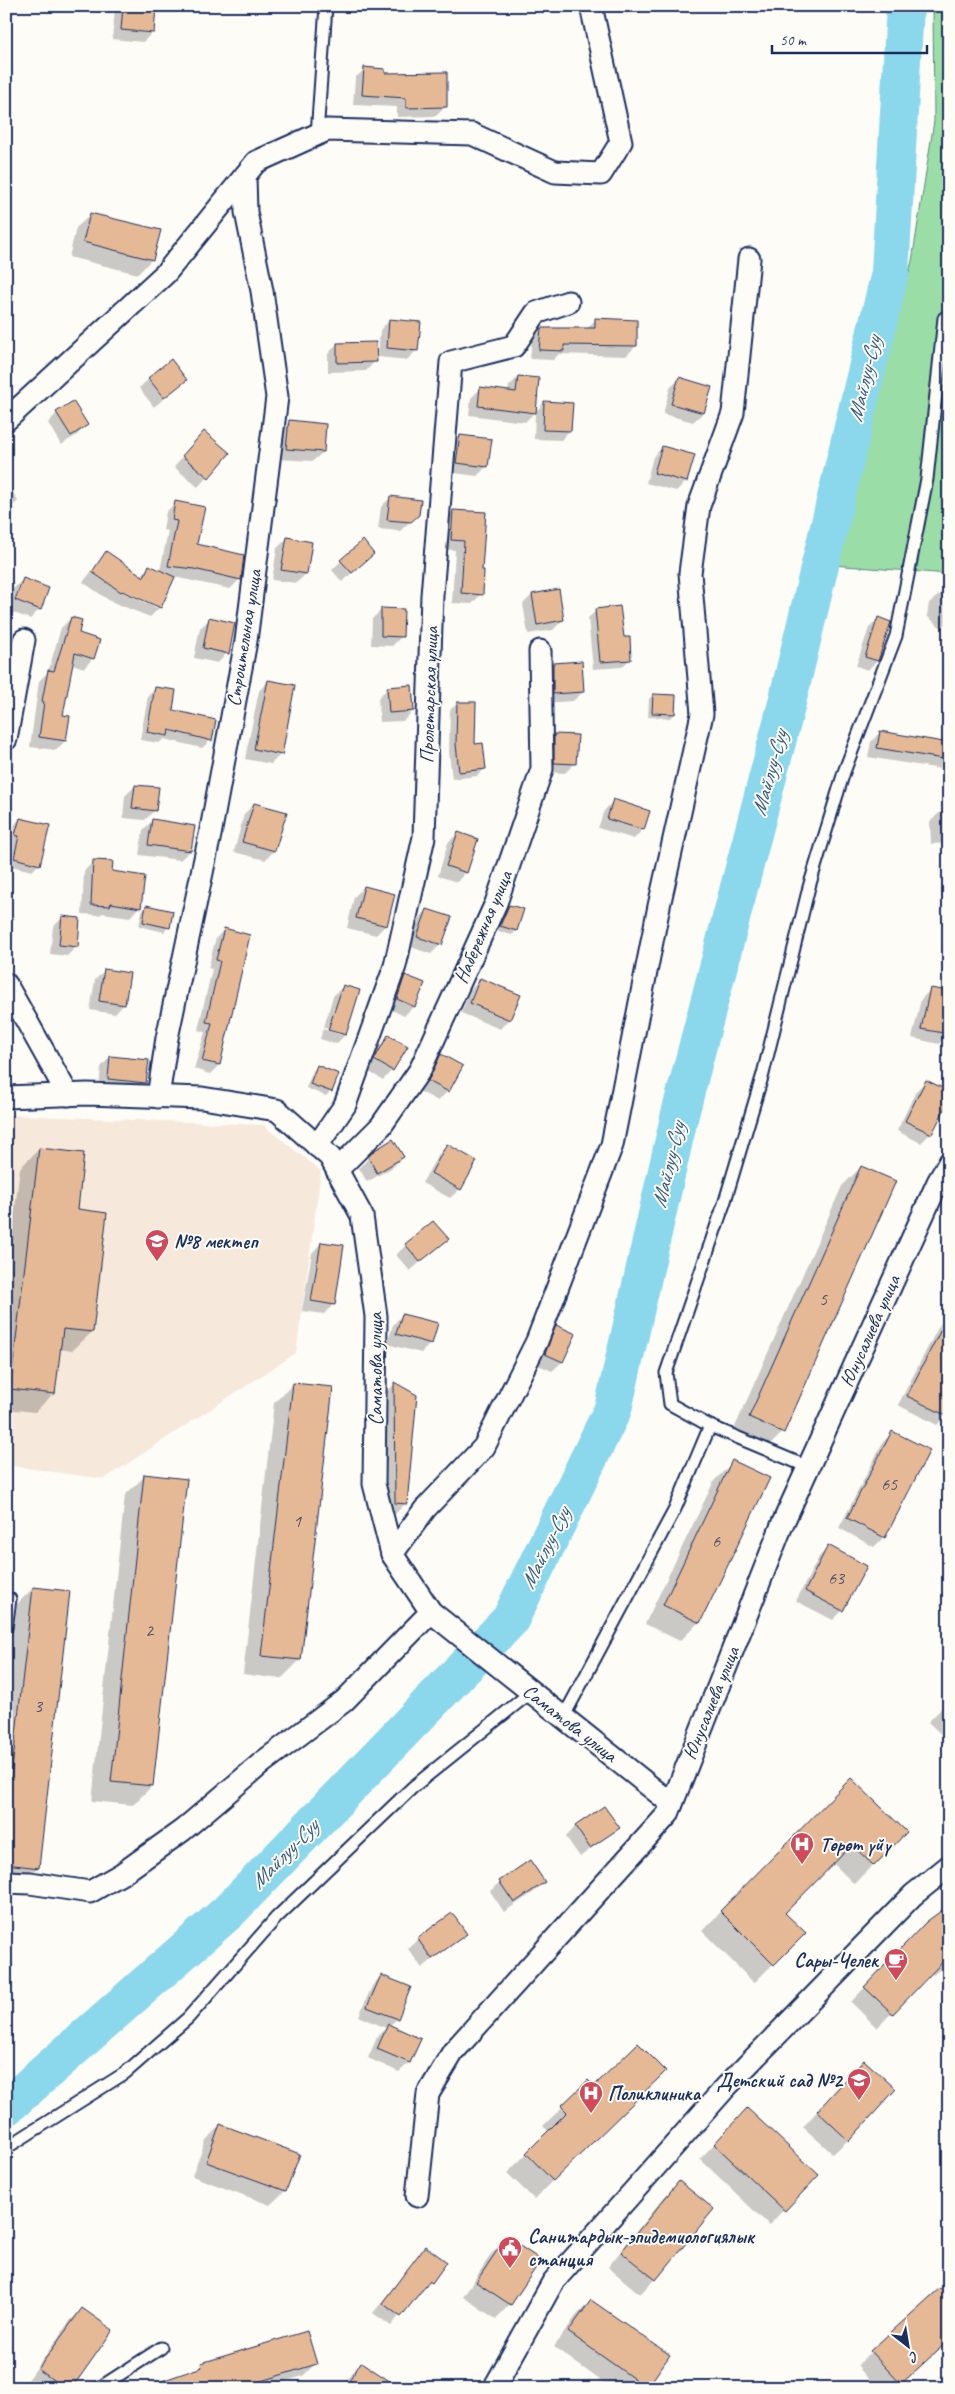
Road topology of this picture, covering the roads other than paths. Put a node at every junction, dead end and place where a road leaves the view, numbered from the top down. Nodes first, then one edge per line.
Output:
1 (326, 6) edge
2 (591, 6) edge
3 (317, 135) junction
4 (245, 176) junction
5 (748, 259) dead end
6 (568, 302) dead end
7 (944, 318) dead end
8 (6, 420) edge
9 (24, 640) dead end
10 (540, 651) dead end
11 (6, 739) edge
12 (6, 984) edge
13 (68, 1095) junction
14 (6, 1097) edge
15 (158, 1097) junction
16 (317, 1146) junction
17 (949, 1163) edge
18 (337, 1170) junction
19 (710, 1426) junction
20 (808, 1467) junction
21 (392, 1554) junction
22 (10, 1599) dead end
23 (431, 1612) junction
24 (6, 1628) edge
25 (531, 1692) junction
26 (563, 1718) junction
27 (672, 1804) junction
28 (949, 1866) edge
29 (6, 1882) edge
30 (6, 2148) edge
31 (417, 2196) dead end
32 (161, 2348) dead end
33 (99, 2388) edge
34 (494, 2388) edge

1 - 3 lane
2 - 3 street
3 - 4 street
4 - 8 street
4 - 15 street, Строительная улица
5 - 21 street
6 - 16 street, Пролетарская улица
7 - 19 lane
9 - 11 street
10 - 18 street, Набережная улица
12 - 13 street
13 - 14 street, Саматова улица
13 - 15 street, Саматова улица
15 - 16 street, Саматова улица
16 - 18 street, Саматова улица
17 - 20 street, Юнусалиева улица
18 - 21 street, Саматова улица
19 - 20 lane
19 - 26 lane
20 - 27 street, Юнусалиева улица
21 - 23 street, Саматова улица
22 - 24 lane
23 - 25 street, Саматова улица
23 - 29 street
25 - 26 street, Саматова улица
25 - 30 lane
26 - 27 street, Саматова улица
27 - 31 street, Юнусалиева улица
28 - 34 street
32 - 33 lane

